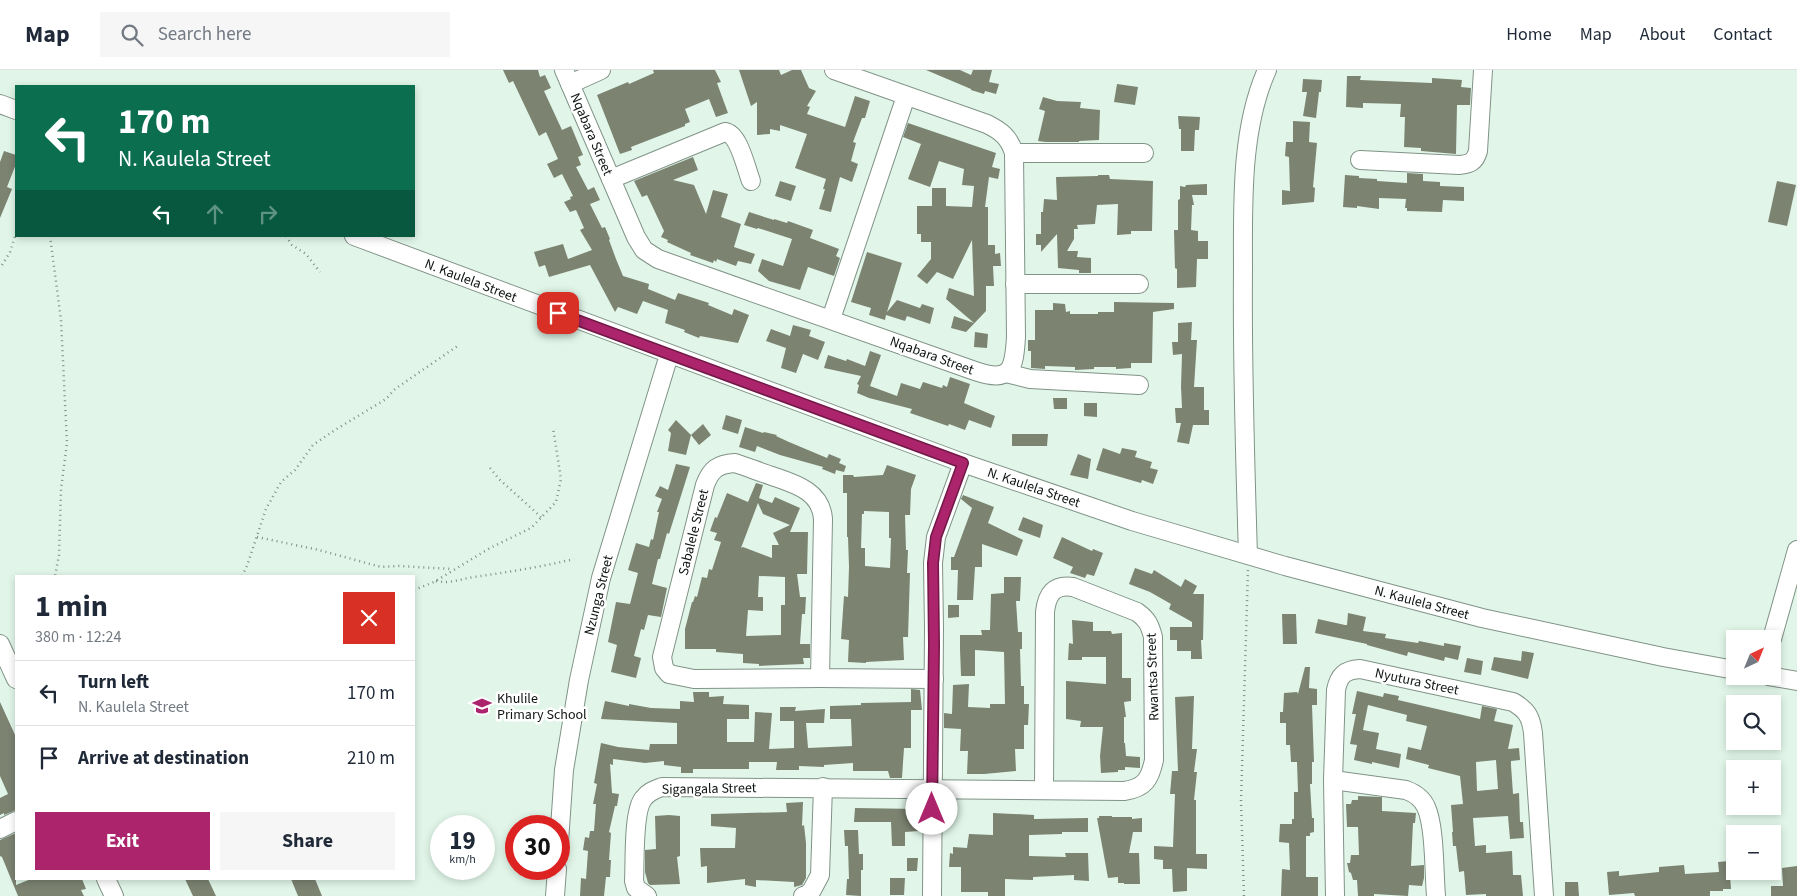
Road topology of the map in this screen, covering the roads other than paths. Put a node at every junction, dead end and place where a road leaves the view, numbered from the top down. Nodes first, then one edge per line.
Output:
1 (601, 70) edge
2 (834, 70) edge
3 (1267, 70) edge
4 (1483, 70) edge
5 (567, 77) edge
6 (906, 96) junction
7 (0, 104) edge
8 (15, 110) edge
9 (1014, 153) junction
10 (1144, 153) dead end
11 (1360, 160) dead end
12 (611, 179) junction
13 (751, 181) dead end
14 (357, 237) edge
15 (1015, 284) junction
16 (1139, 284) dead end
17 (831, 319) junction
18 (669, 355) junction
19 (1006, 373) junction
20 (1139, 385) dead end
21 (963, 463) junction
22 (1797, 550) edge
23 (1248, 555) junction
24 (1775, 630) edge
25 (0, 644) edge
26 (1726, 668) edge
27 (15, 677) edge
28 (820, 678) junction
29 (1781, 678) edge
30 (934, 679) junction
31 (1797, 681) edge
32 (1333, 780) junction
33 (823, 788) junction
34 (932, 789) junction
35 (1044, 790) junction
36 (561, 815) edge
37 (15, 822) edge
38 (0, 829) edge
39 (106, 880) edge
40 (556, 880) edge
41 (114, 896) edge
42 (555, 896) edge
43 (647, 896) edge
44 (803, 896) edge
45 (932, 896) edge
46 (1335, 896) edge
47 (1436, 896) edge
48 (1544, 896) edge

1 - 5 street
2 - 6 street
3 - 23 street
4 - 11 street
5 - 12 street, Nqabara Street
6 - 9 street
6 - 17 street
7 - 8 street
9 - 10 street
9 - 15 street
12 - 13 street
12 - 17 street, Nqabara Street
14 - 18 street, N. Kaulela Street
15 - 16 street
15 - 19 street
17 - 19 street, Nqabara Street
18 - 21 street, N. Kaulela Street
18 - 36 street, Nzunga Street
19 - 20 street, Nqabara Street
21 - 23 street, N. Kaulela Street
21 - 30 street
22 - 24 street
23 - 26 street, N. Kaulela Street
25 - 27 street
28 - 28 street, Sabalele Street
28 - 30 street, Sabalele Street
29 - 31 street
30 - 34 street
32 - 46 street, Nyutura Street
32 - 47 street
32 - 48 street, Nyutura Street
33 - 34 street, Sigangala Street
33 - 43 street, Sigangala Street
33 - 44 street
34 - 35 street, Rwantsa Street
34 - 45 street
35 - 35 street, Rwantsa Street
37 - 38 street
39 - 41 street
40 - 42 street

